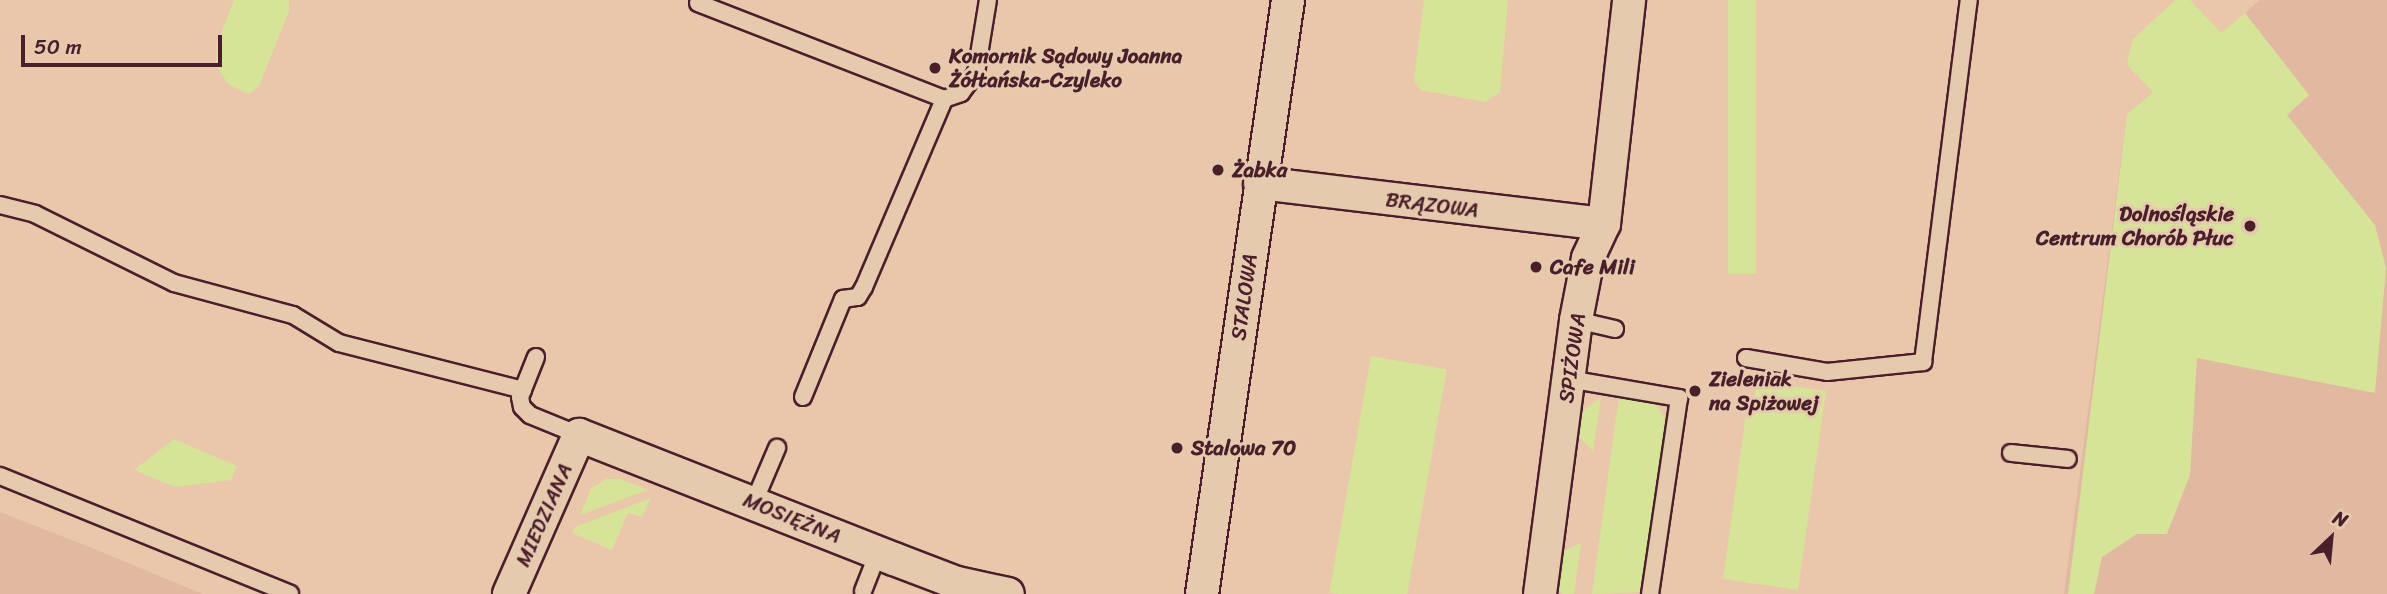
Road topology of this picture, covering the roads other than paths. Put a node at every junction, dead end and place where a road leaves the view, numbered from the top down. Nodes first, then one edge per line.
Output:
1 (988, 0) edge
2 (1288, 0) edge
3 (1629, 0) edge
4 (1969, 0) edge
5 (698, 3) dead end
6 (944, 99) junction
7 (1260, 183) junction
8 (0, 205) edge
9 (1604, 224) junction
10 (1576, 320) junction
11 (1615, 329) dead end
12 (536, 357) dead end
13 (1746, 358) dead end
14 (1568, 379) junction
15 (523, 390) junction
16 (803, 397) dead end
17 (579, 435) junction
18 (777, 448) dead end
19 (2011, 453) dead end
20 (2068, 459) dead end
21 (0, 476) edge
22 (754, 502) junction
23 (878, 553) junction
24 (1006, 589) edge
25 (863, 591) dead end
26 (290, 594) edge
27 (509, 594) edge
28 (1202, 594) edge
29 (1540, 594) edge
30 (1650, 594) edge

1 - 6 lane
2 - 7 street, STALOWA
3 - 9 street, SPIŻOWA
4 - 13 lane
5 - 6 lane
6 - 16 lane
7 - 9 street, BRĄZOWA
7 - 28 street, STALOWA
8 - 15 lane
9 - 10 street, SPIŻOWA
10 - 11 lane
10 - 14 street, SPIŻOWA
12 - 15 lane
14 - 29 street, SPIŻOWA
14 - 30 lane
15 - 17 lane
17 - 22 street, MOSIĘŻNA
17 - 27 street, MIEDZIANA
18 - 22 lane
19 - 20 lane
21 - 26 lane
22 - 23 street, MOSIĘŻNA
23 - 24 street, MOSIĘŻNA
23 - 25 lane

